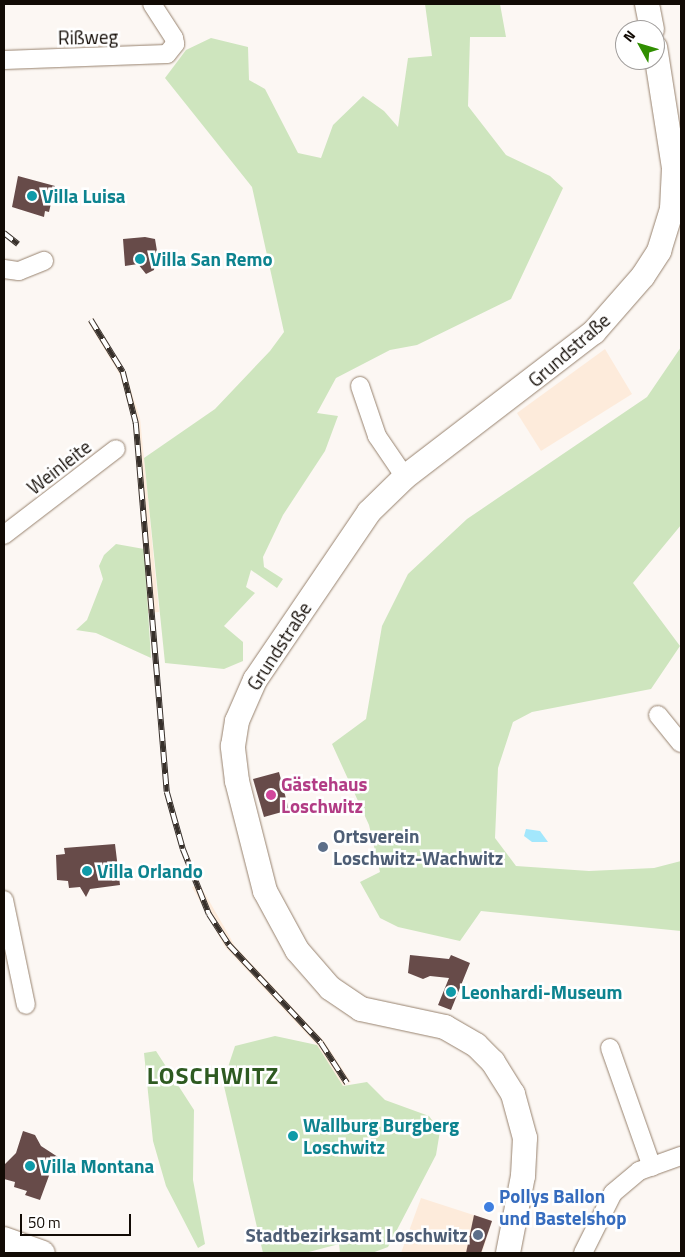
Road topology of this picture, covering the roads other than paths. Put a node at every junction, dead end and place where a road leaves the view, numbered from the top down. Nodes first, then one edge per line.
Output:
1 (152, 4) edge
2 (647, 4) edge
3 (650, 20) edge
4 (4, 60) edge
5 (659, 70) edge
6 (44, 262) dead end
7 (4, 269) edge
8 (360, 386) dead end
9 (116, 449) dead end
10 (405, 477) junction
11 (4, 535) edge
12 (658, 715) dead end
13 (681, 742) edge
14 (4, 900) edge
15 (26, 1005) dead end
16 (610, 1048) dead end
17 (681, 1156) edge
18 (652, 1167) junction
19 (4, 1239) edge
20 (43, 1253) edge
21 (508, 1253) edge
22 (583, 1253) edge

1 - 4 street, Rißweg
2 - 3 main road
5 - 10 main road, Grundstraße
6 - 7 street
8 - 10 street
9 - 11 street, Weinleite
10 - 21 main road, Grundstraße
12 - 13 street
14 - 15 street
16 - 18 street
17 - 18 street
18 - 22 street
19 - 20 main road

